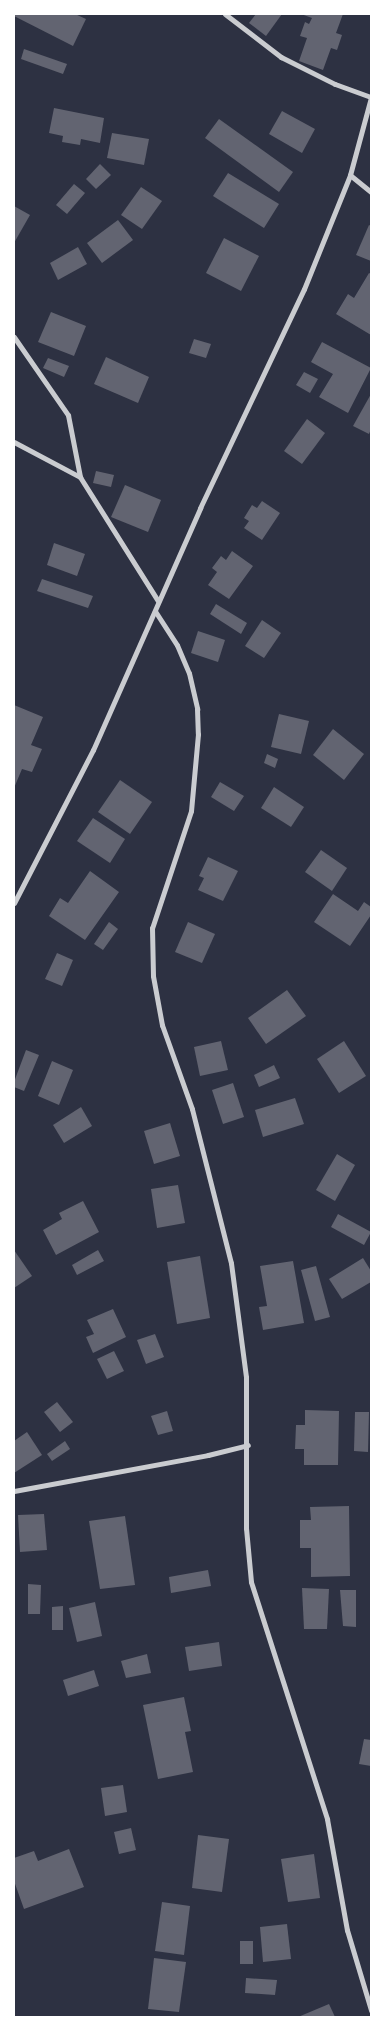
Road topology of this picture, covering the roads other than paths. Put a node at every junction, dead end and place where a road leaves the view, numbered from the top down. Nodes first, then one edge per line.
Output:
1 (225, 14) edge
2 (371, 97) edge
3 (350, 175) junction
4 (371, 192) edge
5 (14, 337) edge
6 (14, 442) edge
7 (80, 477) junction
8 (158, 601) junction
9 (155, 611) junction
10 (14, 903) edge
11 (248, 1445) junction
12 (14, 1491) edge
13 (371, 2010) edge

1 - 2 street
2 - 3 street
3 - 4 street
3 - 8 street
5 - 7 street
6 - 7 street
7 - 8 street
8 - 9 street
9 - 10 street
9 - 11 street
11 - 12 street
11 - 13 street

